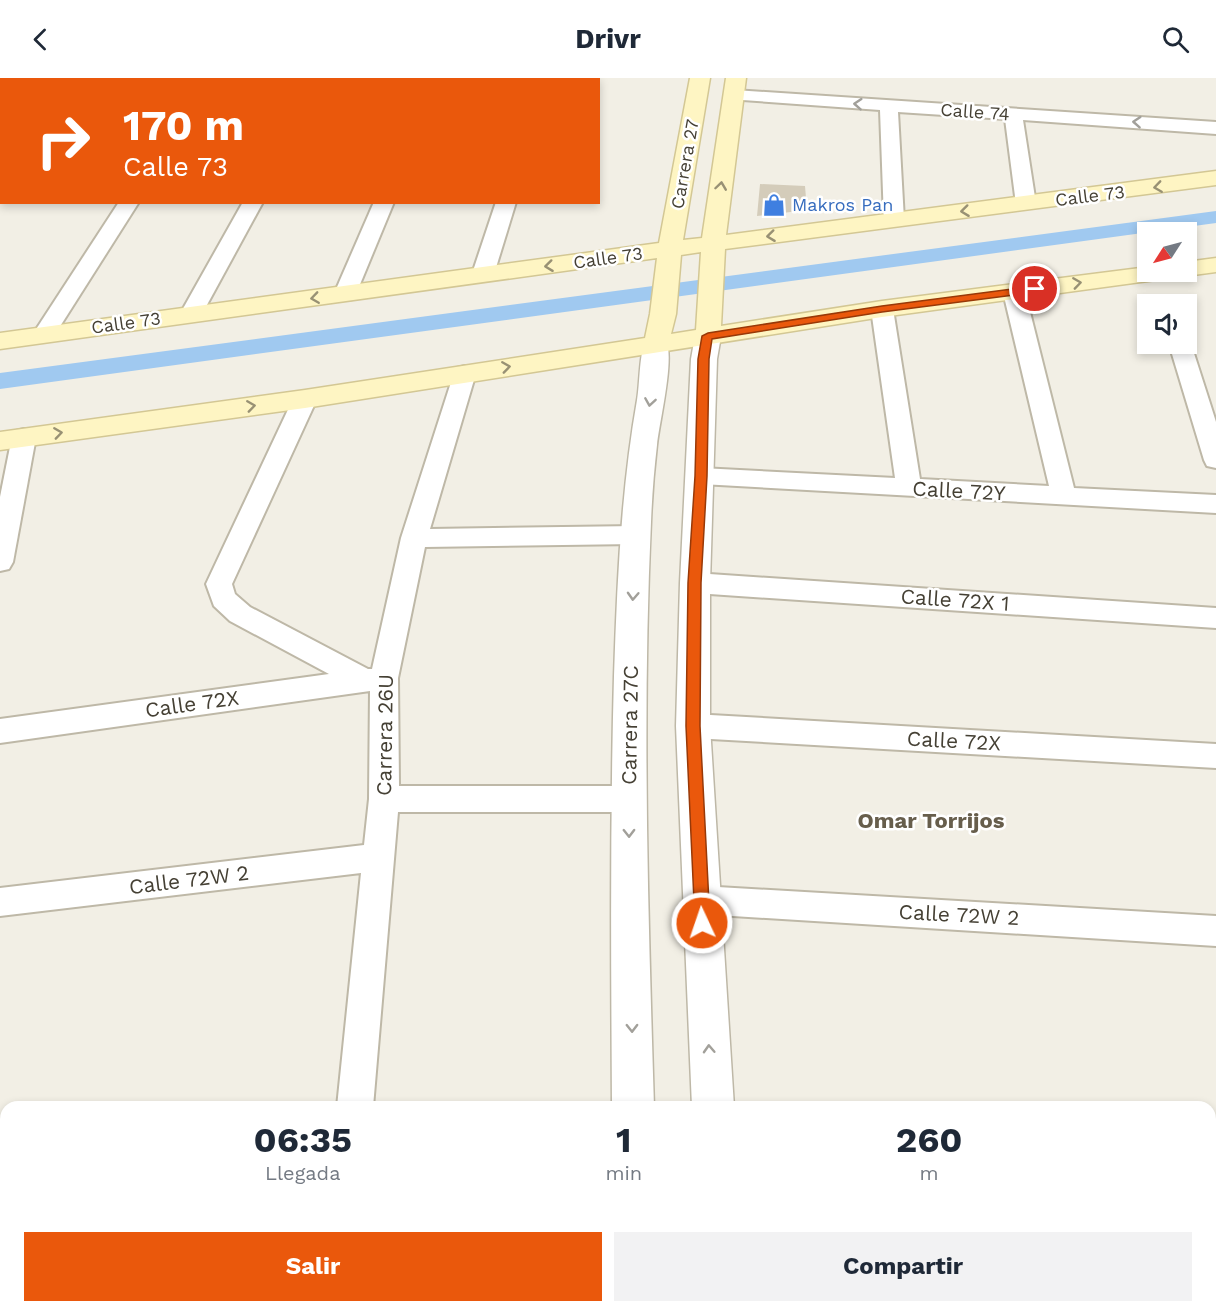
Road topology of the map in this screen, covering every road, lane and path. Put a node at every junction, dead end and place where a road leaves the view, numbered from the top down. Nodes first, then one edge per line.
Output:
1 (700, 78) edge
2 (735, 87) edge
3 (889, 106) junction
4 (1013, 114) junction
5 (1216, 128) edge
6 (1216, 178) edge
7 (128, 204) edge
8 (252, 204) edge
9 (383, 204) edge
10 (505, 204) edge
11 (1026, 204) junction
12 (894, 220) junction
13 (713, 244) junction
14 (668, 261) junction
15 (1216, 265) edge
16 (1197, 267) edge
17 (483, 274) junction
18 (1137, 275) edge
19 (1014, 292) junction
20 (345, 294) junction
21 (882, 309) junction
22 (192, 314) junction
23 (708, 322) junction
24 (659, 329) junction
25 (44, 334) junction
26 (0, 341) edge
27 (1183, 354) edge
28 (465, 373) junction
29 (305, 399) junction
30 (12, 439) edge
31 (1216, 460) edge
32 (701, 476) junction
33 (909, 488) junction
34 (1064, 497) junction
35 (1216, 504) edge
36 (636, 535) junction
37 (414, 537) junction
38 (0, 562) edge
39 (695, 583) junction
40 (1216, 618) edge
41 (373, 679) junction
42 (693, 726) junction
43 (0, 731) edge
44 (1216, 756) edge
45 (384, 799) junction
46 (629, 799) junction
47 (378, 857) junction
48 (701, 900) junction
49 (0, 902) edge
50 (1216, 931) edge
51 (357, 1101) edge
52 (633, 1101) edge
53 (712, 1101) edge

1 - 14 main road, Carrera 27
3 -> 2 street, Calle 74
13 -> 2 main road, Carrera 27
3 - 4 street, Calle 74
3 - 12 street
5 -> 4 street, Calle 74
4 - 11 street
6 -> 11 main road, Calle 73
7 - 25 street
8 - 22 street
9 - 20 street
10 - 17 street
11 -> 12 main road, Calle 73
12 -> 13 main road, Calle 73
13 - 14 main road, Calle 73
13 - 23 main road, Carrera 27
14 -> 17 main road, Calle 73
14 - 24 main road, Carrera 27
15 - 16 main road
17 - 20 main road, Calle 73
19 -> 18 main road
19 - 21 main road
19 - 34 street
20 -> 22 main road, Calle 73
21 - 23 main road
21 - 33 street
22 - 25 main road, Calle 73
23 - 24 main road
23 - 32 street
28 -> 24 main road
24 -> 36 street, Carrera 27C
25 - 26 main road, Calle 73
27 - 31 street
28 - 29 main road
28 - 37 street, Carrera 26U
30 -> 29 main road
29 - 41 street
30 - 38 street
32 - 33 street, Calle 72Y
32 - 39 street
33 - 34 street, Calle 72Y
34 - 35 street, Calle 72Y
36 - 37 street
36 -> 46 street, Carrera 27C
37 - 41 street, Carrera 26U
39 - 40 street, Calle 72X 1
39 - 42 street
41 - 43 street, Calle 72X
41 - 45 street, Carrera 26U
42 - 44 street, Calle 72X
42 - 48 street
45 - 46 street
45 - 47 street, Carrera 26U
46 -> 52 street, Carrera 27C
47 - 49 street, Calle 72W 2
47 - 51 street, Carrera 26U
48 - 50 street, Calle 72W 2
53 -> 48 street

